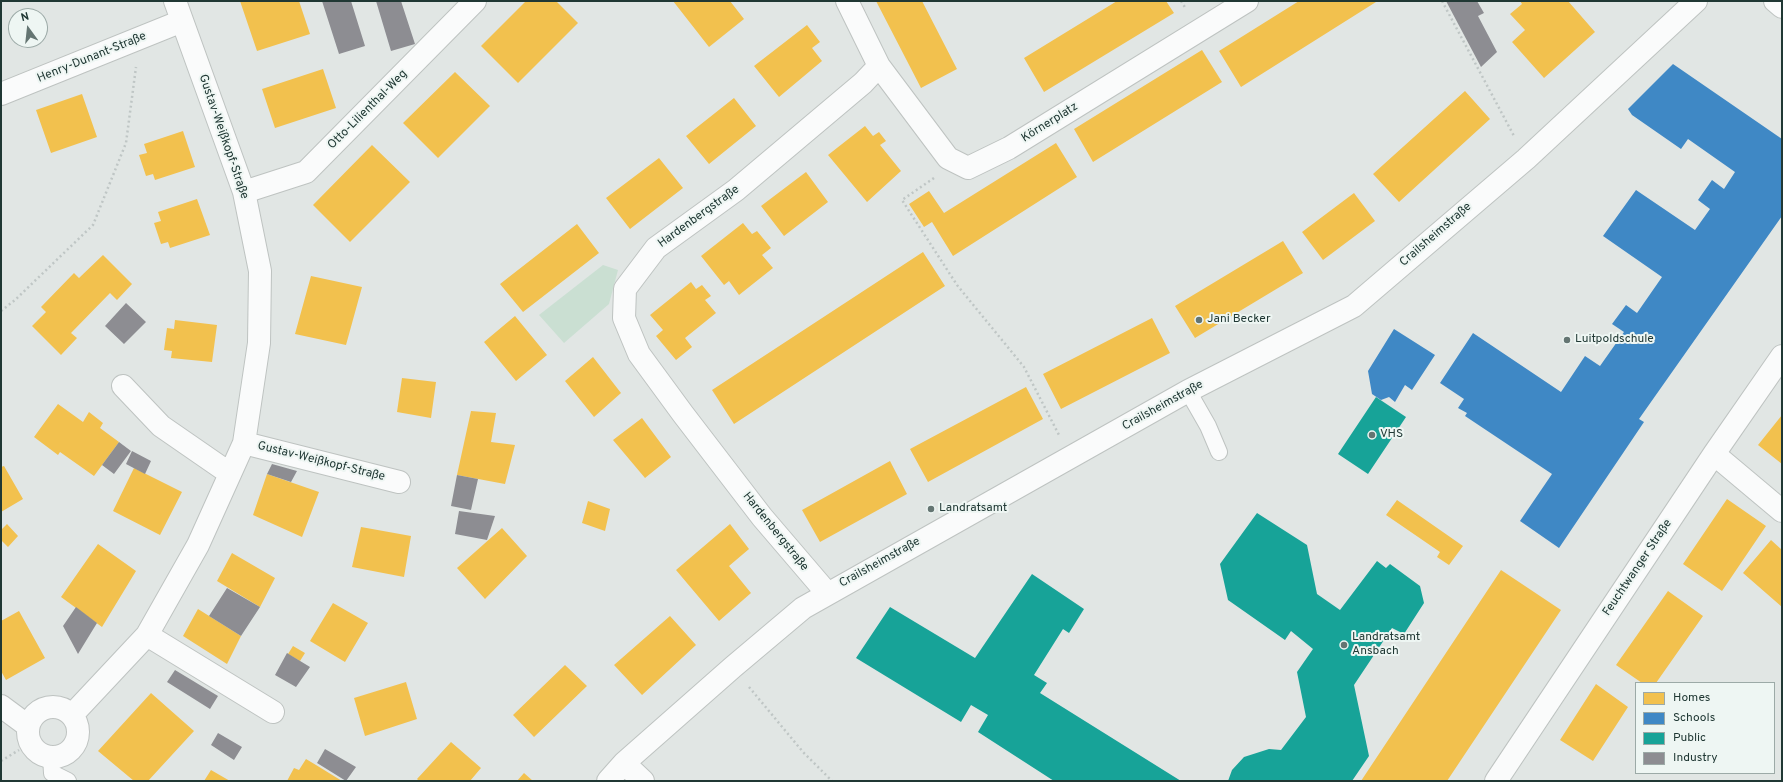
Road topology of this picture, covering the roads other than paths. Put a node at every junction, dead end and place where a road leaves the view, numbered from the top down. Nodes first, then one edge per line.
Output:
1 (175, 1) edge
2 (475, 1) edge
3 (847, 1) edge
4 (1246, 1) edge
5 (1696, 1) edge
6 (1775, 1) edge
7 (1782, 8) edge
8 (182, 21) junction
9 (879, 66) junction
10 (1, 94) edge
11 (244, 192) junction
12 (1782, 356) edge
13 (123, 386) dead end
14 (1188, 391) junction
15 (244, 443) junction
16 (1219, 452) dead end
17 (1714, 454) junction
18 (229, 473) junction
19 (399, 482) dead end
20 (1782, 511) edge
21 (827, 593) junction
22 (147, 635) junction
23 (1, 706) edge
24 (273, 712) dead end
25 (72, 715) junction
26 (29, 735) junction
27 (51, 757) junction
28 (624, 763) junction
29 (68, 781) edge
30 (608, 781) edge
31 (643, 781) edge
32 (1496, 781) edge

1 - 8 street, Gustav-Weißkopf-Straße
2 - 11 street, Otto-Lilienthal-Weg
3 - 9 street
4 - 9 street, Körnerplatz
5 - 14 street, Crailsheimstraße
6 - 7 street
8 - 10 street, Henry-Dunant-Straße
8 - 11 street, Gustav-Weißkopf-Straße
9 - 21 street, Hardenbergstraße
11 - 15 street, Gustav-Weißkopf-Straße
12 - 17 street, Feuchtwanger Straße
13 - 18 street
14 - 16 lane
14 - 21 street, Crailsheimstraße
15 - 18 street, Gustav-Weißkopf-Straße
15 - 19 street, Gustav-Weißkopf-Straße
17 - 20 street
17 - 32 street, Feuchtwanger Straße
18 - 22 street, Gustav-Weißkopf-Straße
21 - 28 street, Crailsheimstraße
22 - 24 street
22 - 25 street, Gustav-Weißkopf-Straße
23 - 26 street
25 - 26 street
25 - 27 street
26 - 27 street
27 - 29 lane
28 - 30 street, Crailsheimstraße
28 - 31 street

